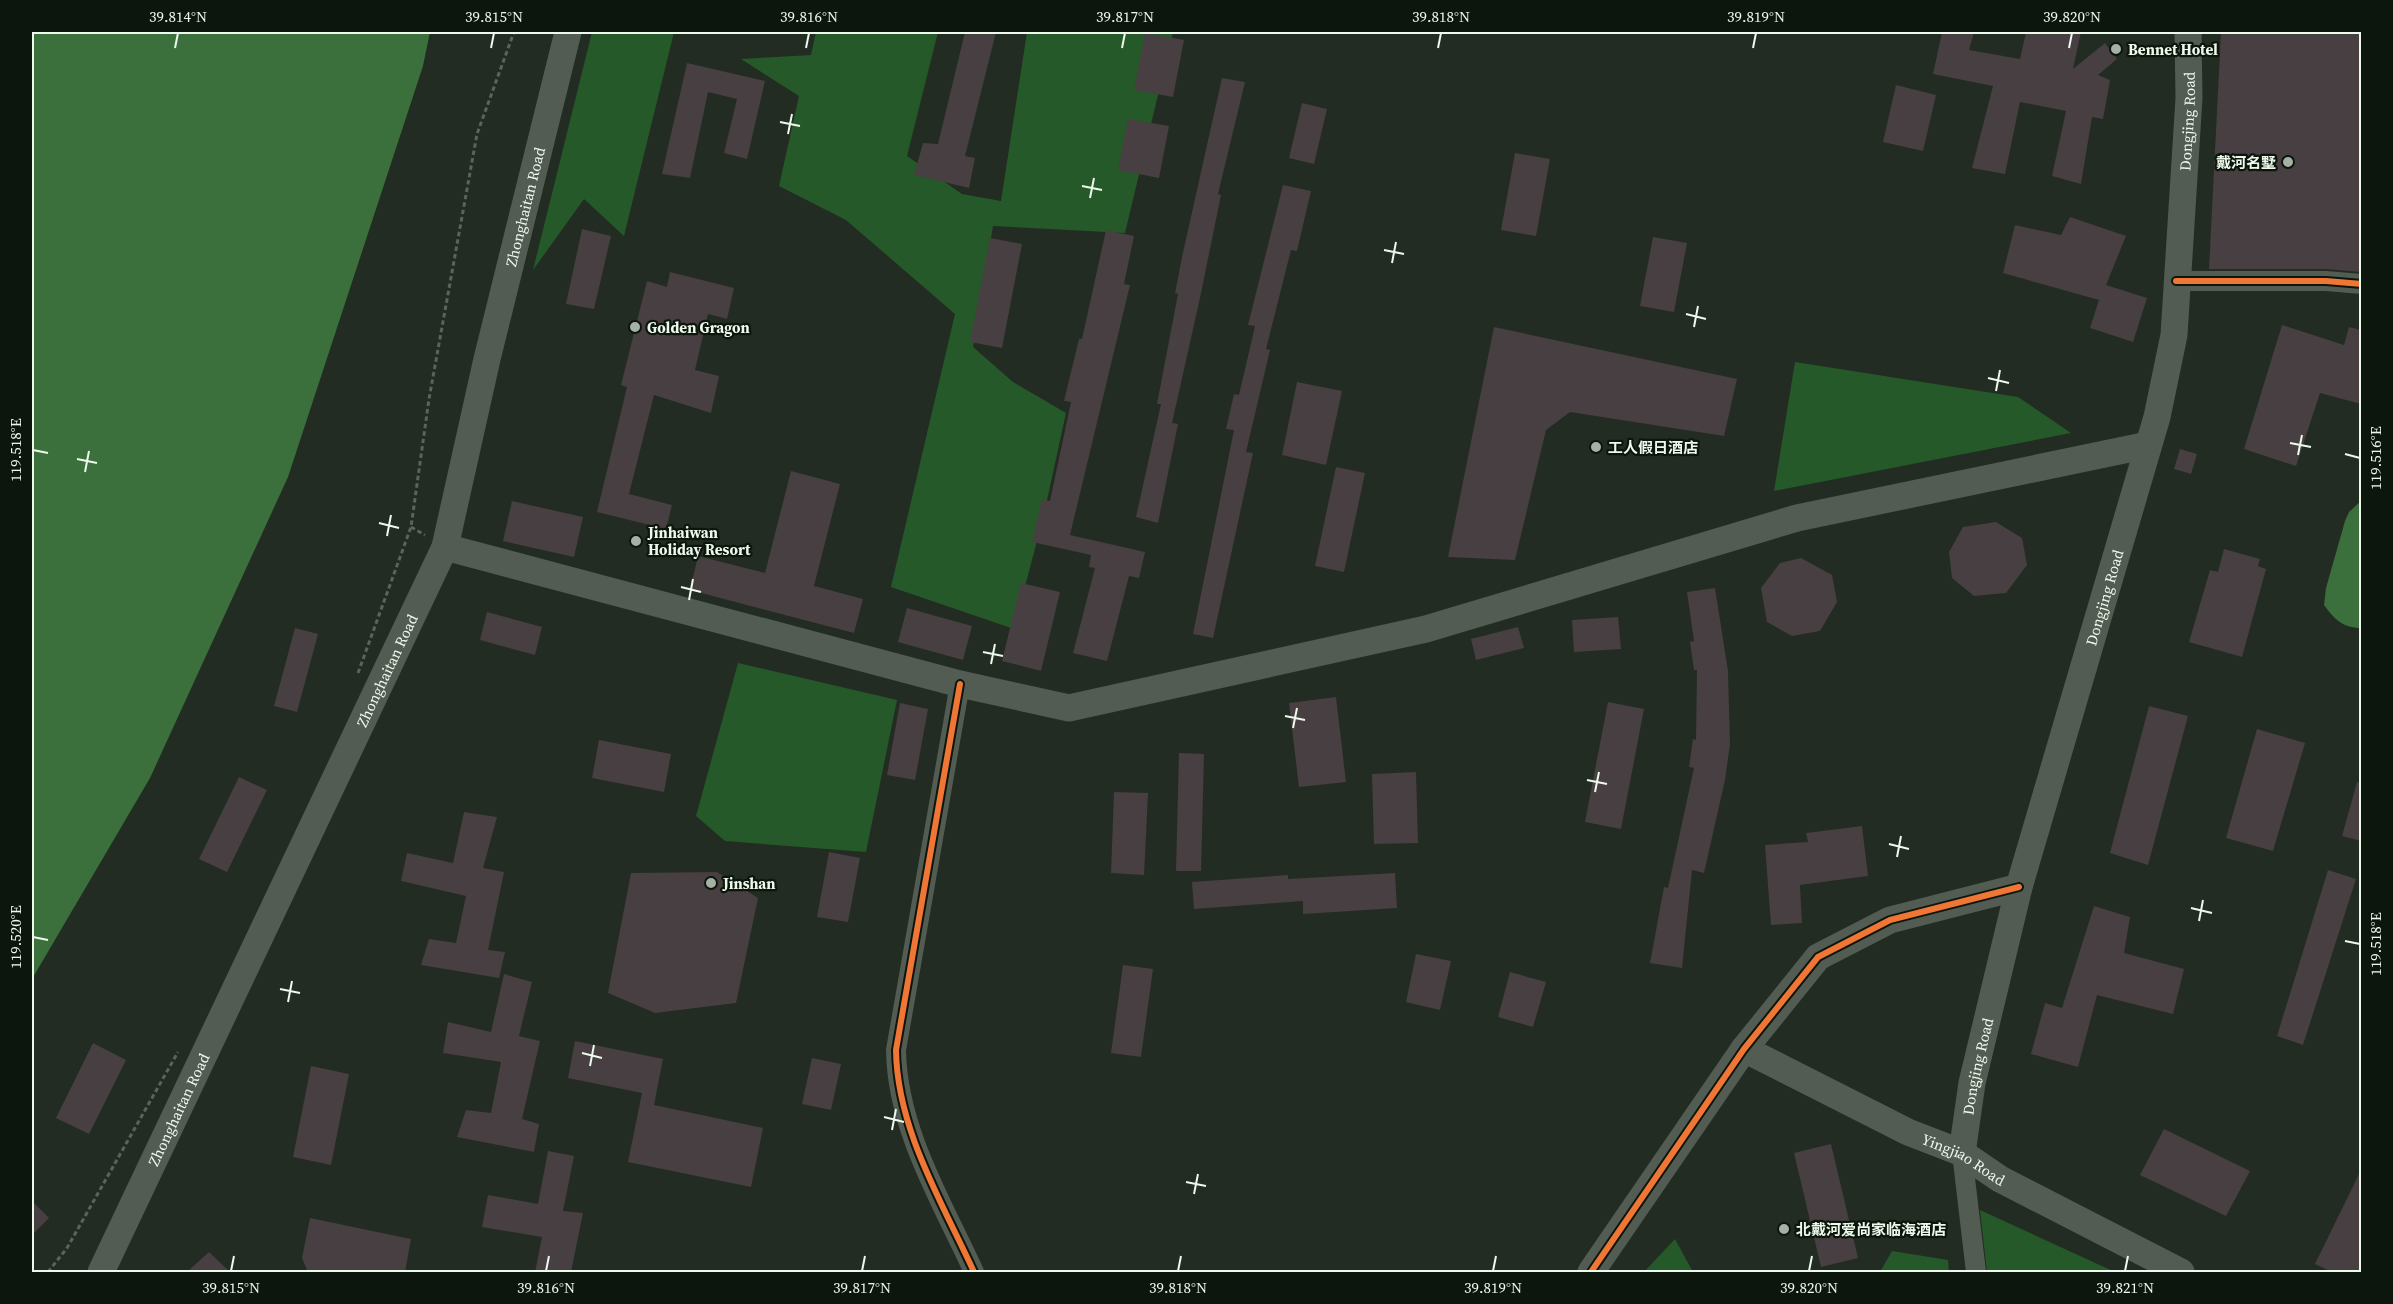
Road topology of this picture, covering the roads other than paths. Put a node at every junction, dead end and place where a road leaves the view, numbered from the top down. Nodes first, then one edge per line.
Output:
1 (568, 32) edge
2 (2188, 32) edge
3 (2176, 281) junction
4 (2361, 284) edge
5 (2148, 445) junction
6 (445, 547) junction
7 (960, 684) junction
8 (2019, 887) junction
9 (1744, 1049) junction
10 (1962, 1153) junction
11 (101, 1272) edge
12 (974, 1272) edge
13 (1591, 1272) edge
14 (1976, 1272) edge
15 (2181, 1272) edge

1 - 6 main road, Zhonghaitan Road
2 - 3 main road, Dongjing Road
3 - 4 street
3 - 5 main road, Dongjing Road
5 - 7 main road
5 - 8 main road, Dongjing Road
6 - 7 main road
6 - 11 main road, Zhonghaitan Road
7 - 12 street
8 - 9 main road
8 - 10 main road, Dongjing Road
9 - 10 main road, Yingjiao Road
9 - 13 main road
10 - 14 street
10 - 15 main road, Yingjiao Road

